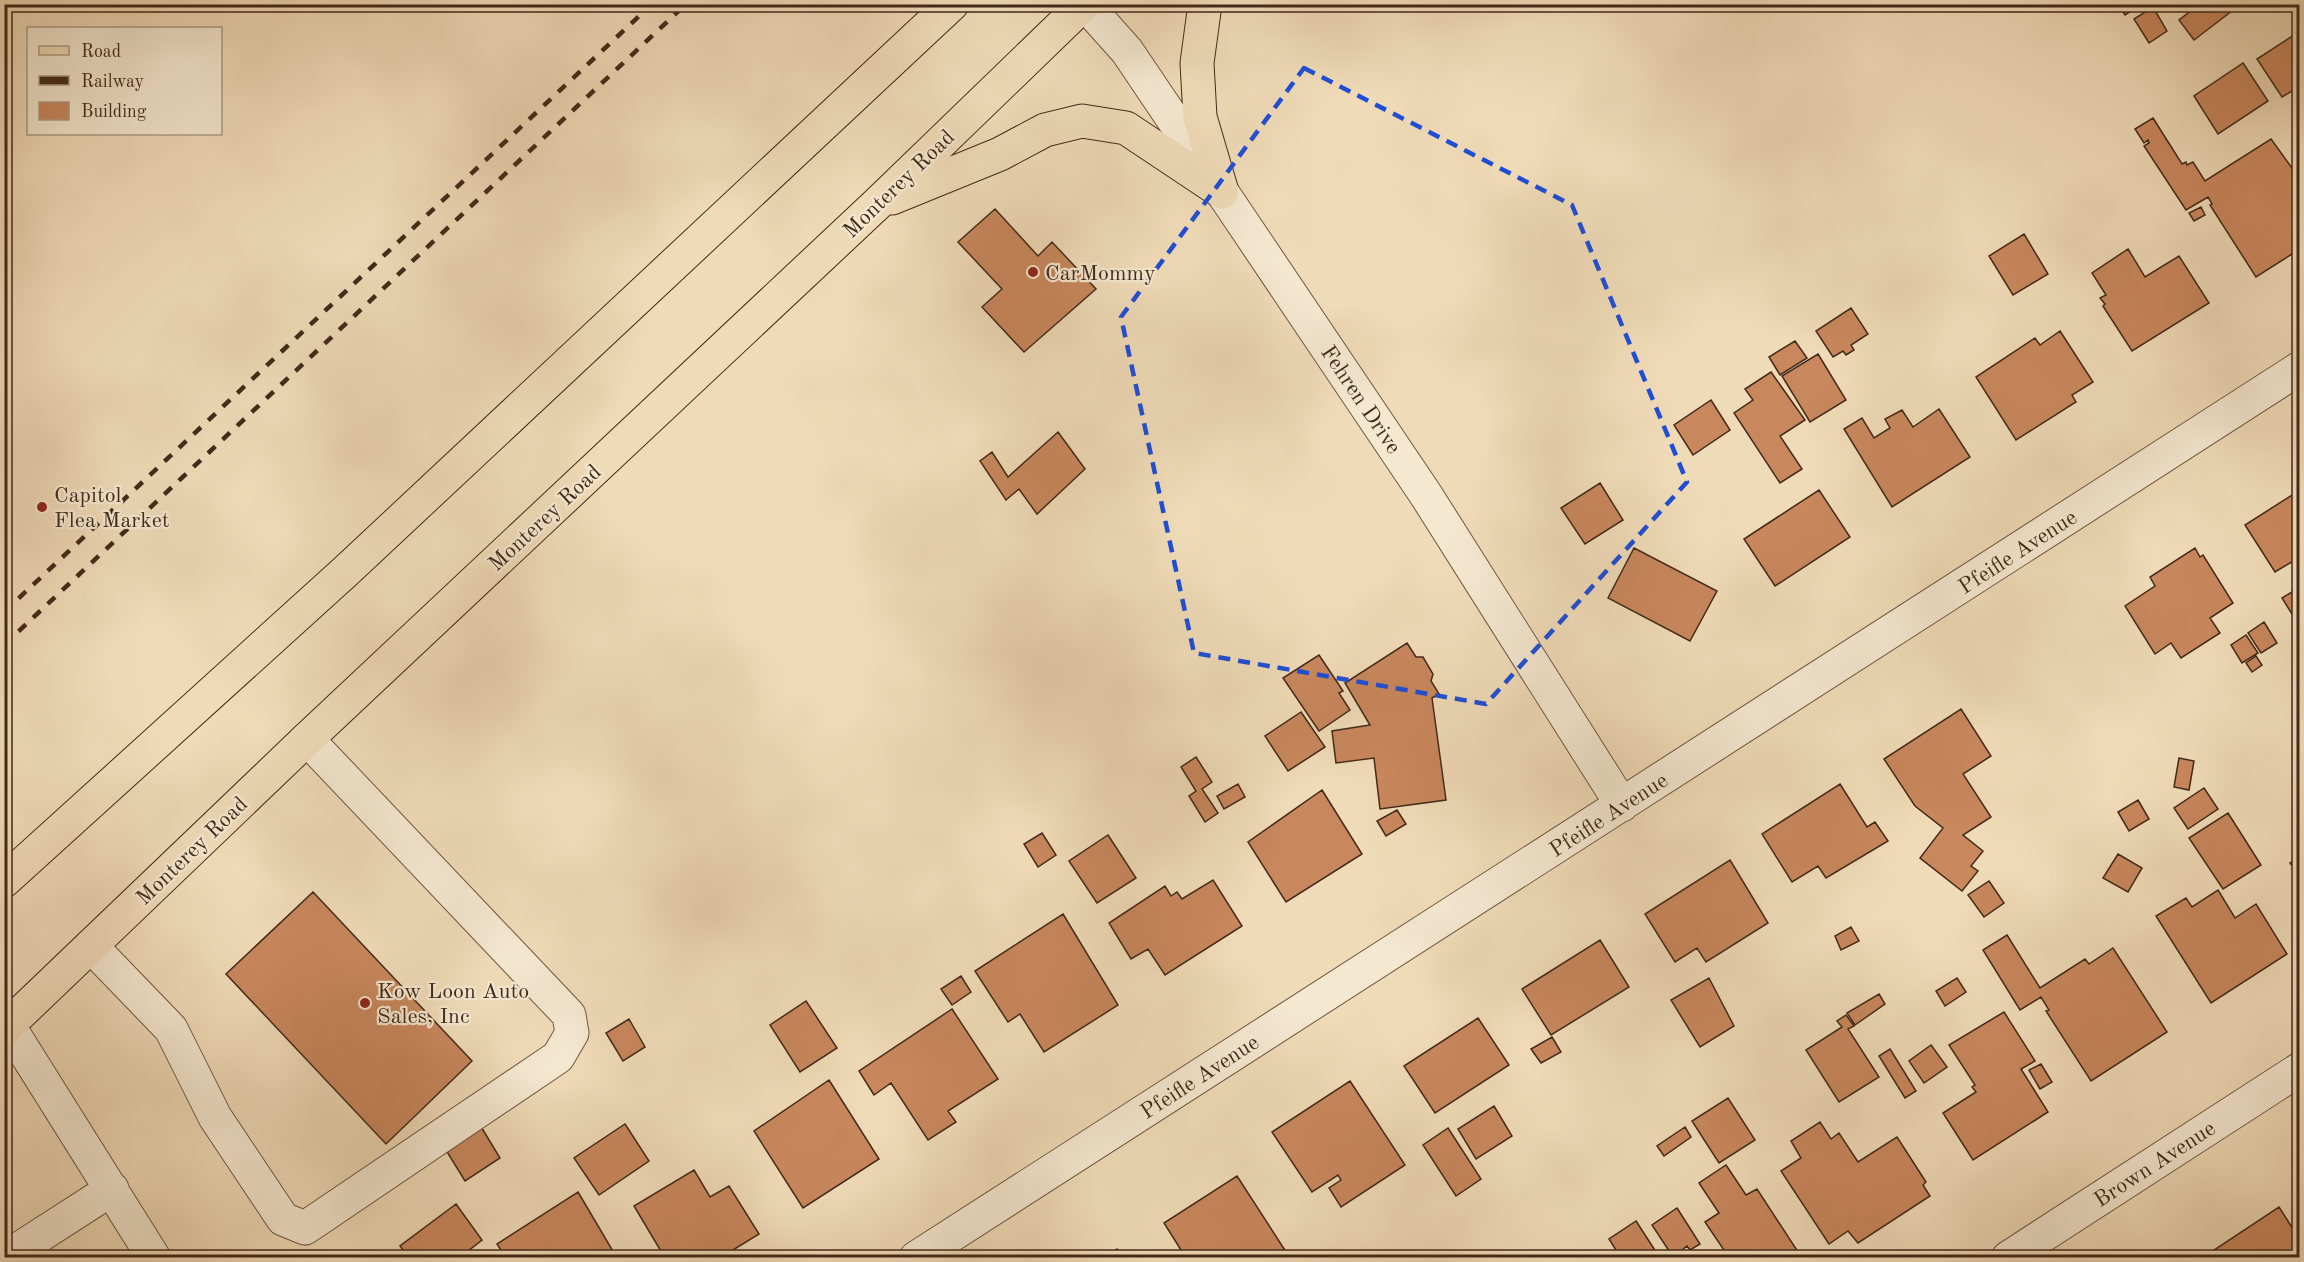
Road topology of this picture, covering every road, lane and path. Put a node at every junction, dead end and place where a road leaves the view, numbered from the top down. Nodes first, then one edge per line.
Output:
1 (952, 4) edge
2 (1085, 4) edge
3 (1204, 4) edge
4 (1222, 192) junction
5 (877, 204) junction
6 (2300, 368) edge
7 (307, 739) junction
8 (1622, 805) junction
9 (4, 881) edge
10 (91, 946) junction
11 (6, 1027) edge
12 (2300, 1069) edge
13 (112, 1189) junction
14 (5, 1257) edge
15 (154, 1257) edge
16 (916, 1257) edge
17 (2008, 1257) edge

1 - 9 main road
2 - 4 street, Fehren Drive
2 - 5 main road, Monterey Road
3 - 4 main road
4 - 5 main road
4 - 8 street, Fehren Drive
5 - 7 main road, Monterey Road
6 - 8 street, Pfeifle Avenue
7 - 10 main road, Monterey Road
7 - 10 street
8 - 16 street, Pfeifle Avenue
10 - 11 main road, Monterey Road
11 - 13 street
12 - 17 street, Brown Avenue
13 - 14 street
13 - 15 street

